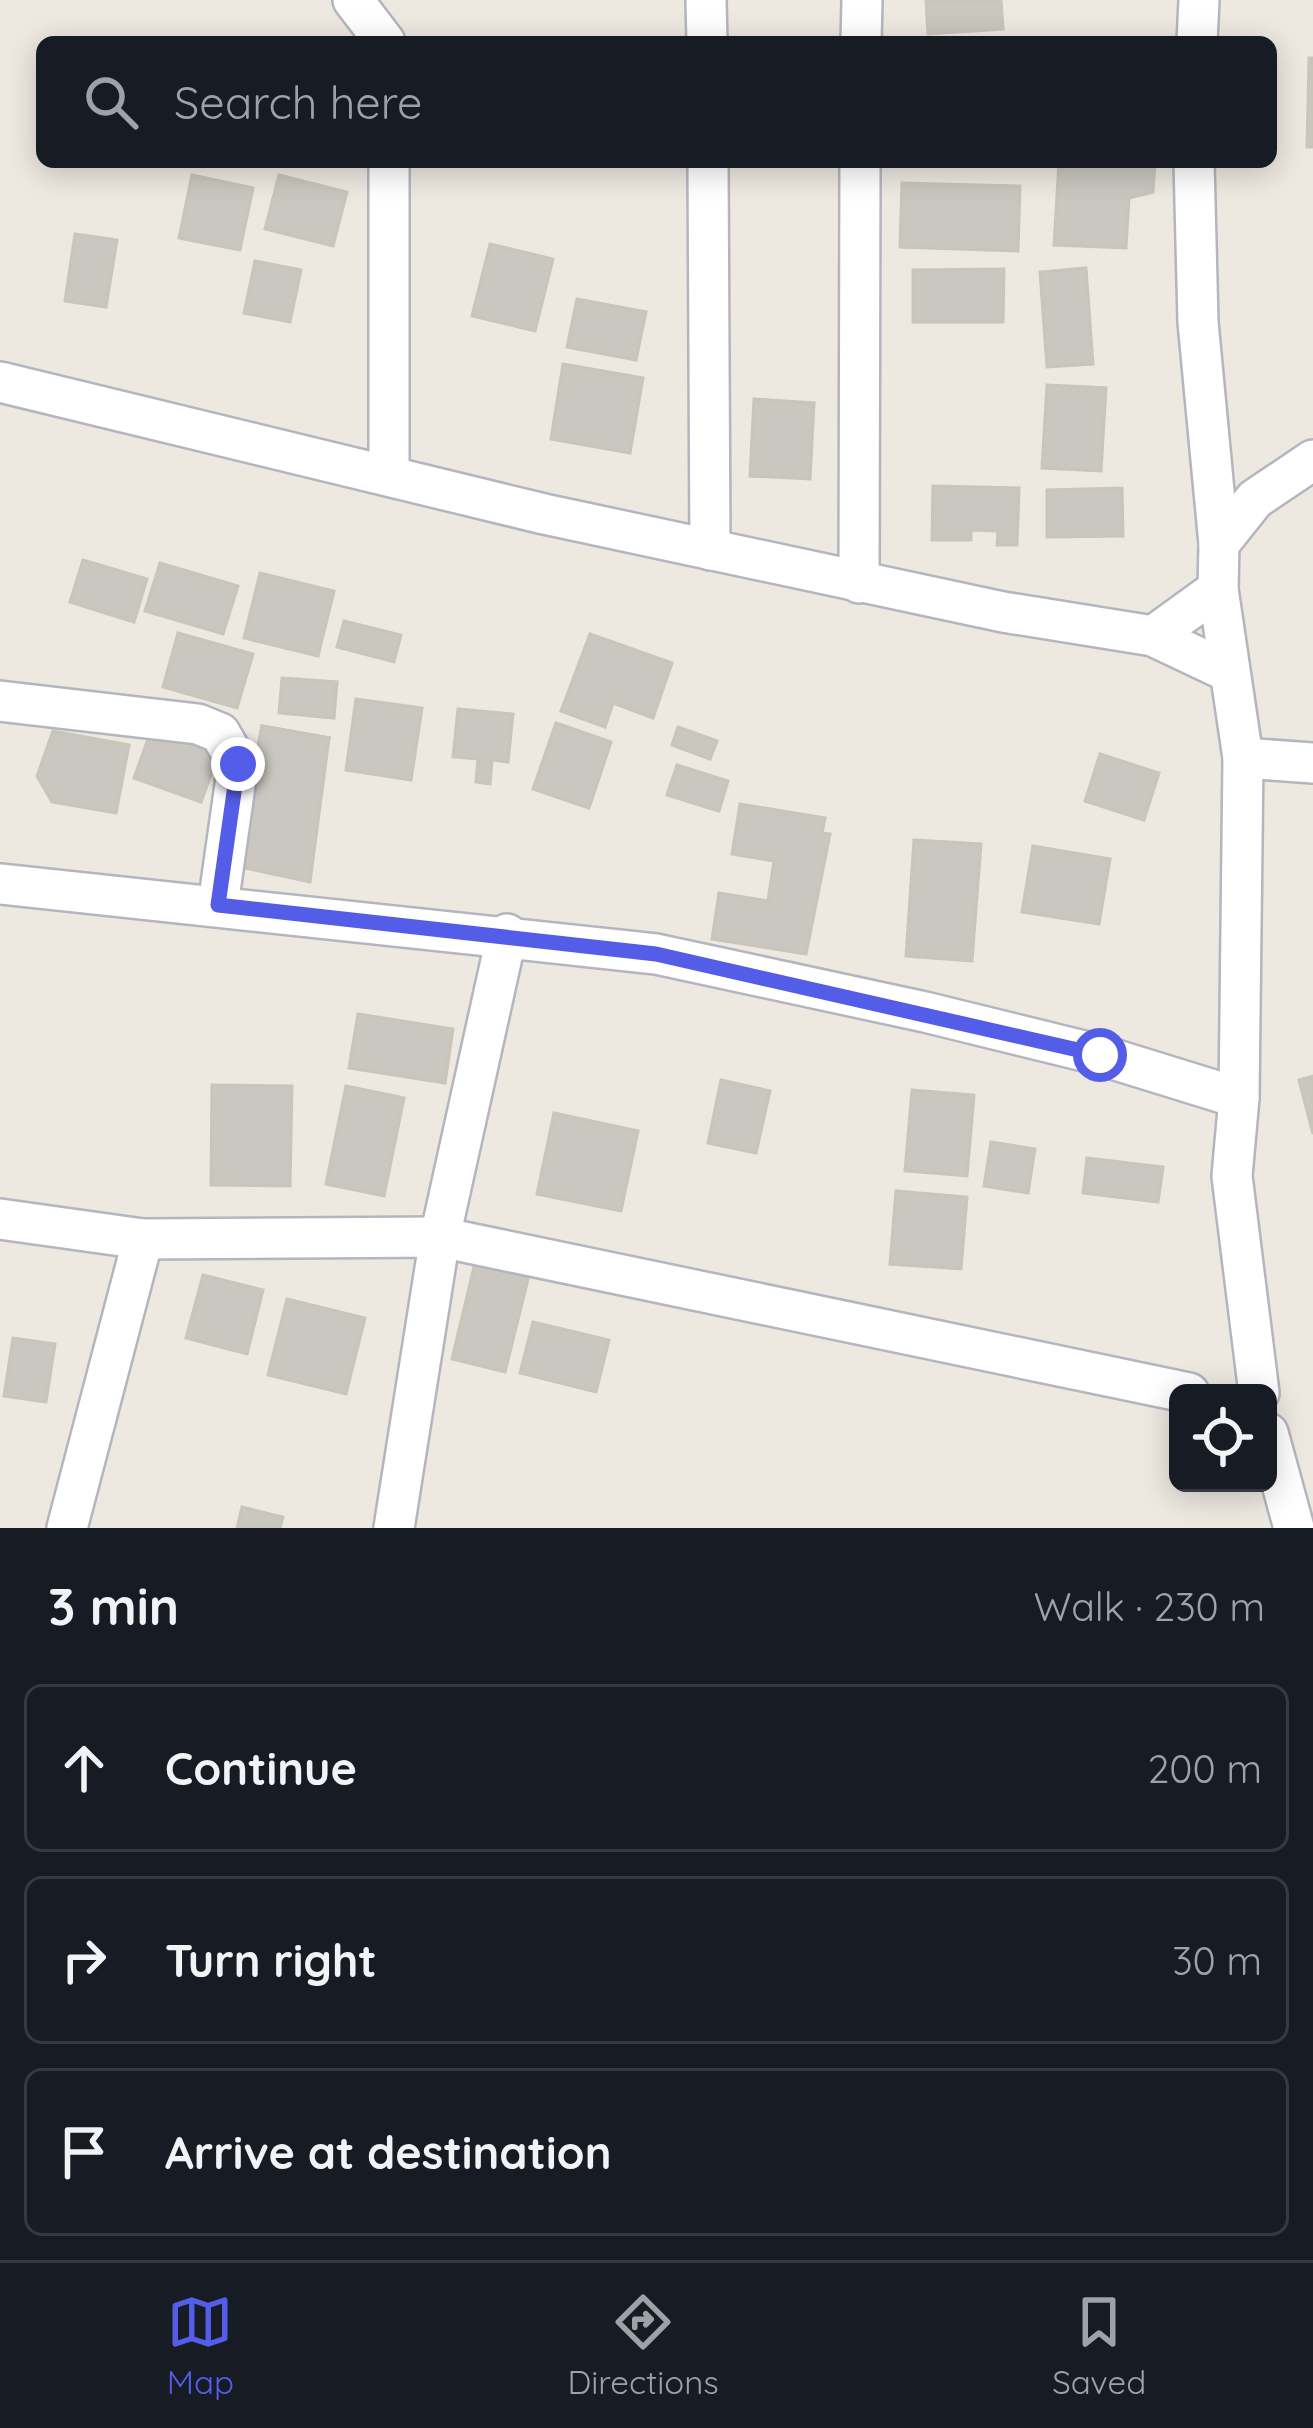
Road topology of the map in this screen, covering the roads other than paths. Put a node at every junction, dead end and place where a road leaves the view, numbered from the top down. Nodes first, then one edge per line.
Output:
1 (353, 0) edge
2 (706, 0) edge
3 (862, 0) edge
4 (1199, 0) edge
5 (381, 36) edge
6 (706, 36) edge
7 (861, 36) edge
8 (1197, 36) edge
9 (389, 168) edge
10 (707, 168) edge
11 (860, 168) edge
12 (1194, 168) edge
13 (0, 382) edge
14 (1313, 460) edge
15 (388, 476) junction
16 (1219, 544) junction
17 (710, 550) junction
18 (860, 583) junction
19 (1218, 590) junction
20 (1153, 636) junction
21 (1227, 671) junction
22 (0, 700) edge
23 (1243, 758) junction
24 (1313, 763) edge
25 (0, 884) edge
26 (218, 905) junction
27 (507, 934) junction
28 (1240, 1098) junction
29 (0, 1219) edge
30 (440, 1238) junction
31 (143, 1239) junction
32 (1258, 1384) edge
33 (1169, 1389) edge
34 (1277, 1466) edge
35 (67, 1528) edge
36 (394, 1528) edge
37 (1294, 1528) edge

1 - 5 street
2 - 6 street
3 - 7 street
4 - 8 street
9 - 15 street
10 - 17 street
11 - 18 street
12 - 16 street
13 - 15 street
14 - 16 street
15 - 17 street
16 - 19 street
17 - 18 street
18 - 20 street
19 - 20 street
19 - 21 street
20 - 21 street
21 - 23 street
22 - 26 street
23 - 24 street
23 - 28 street
25 - 26 street
26 - 27 street
27 - 28 street
27 - 30 street
28 - 32 street
29 - 31 street
30 - 31 street
30 - 33 street
30 - 36 street
31 - 35 street
34 - 37 street

